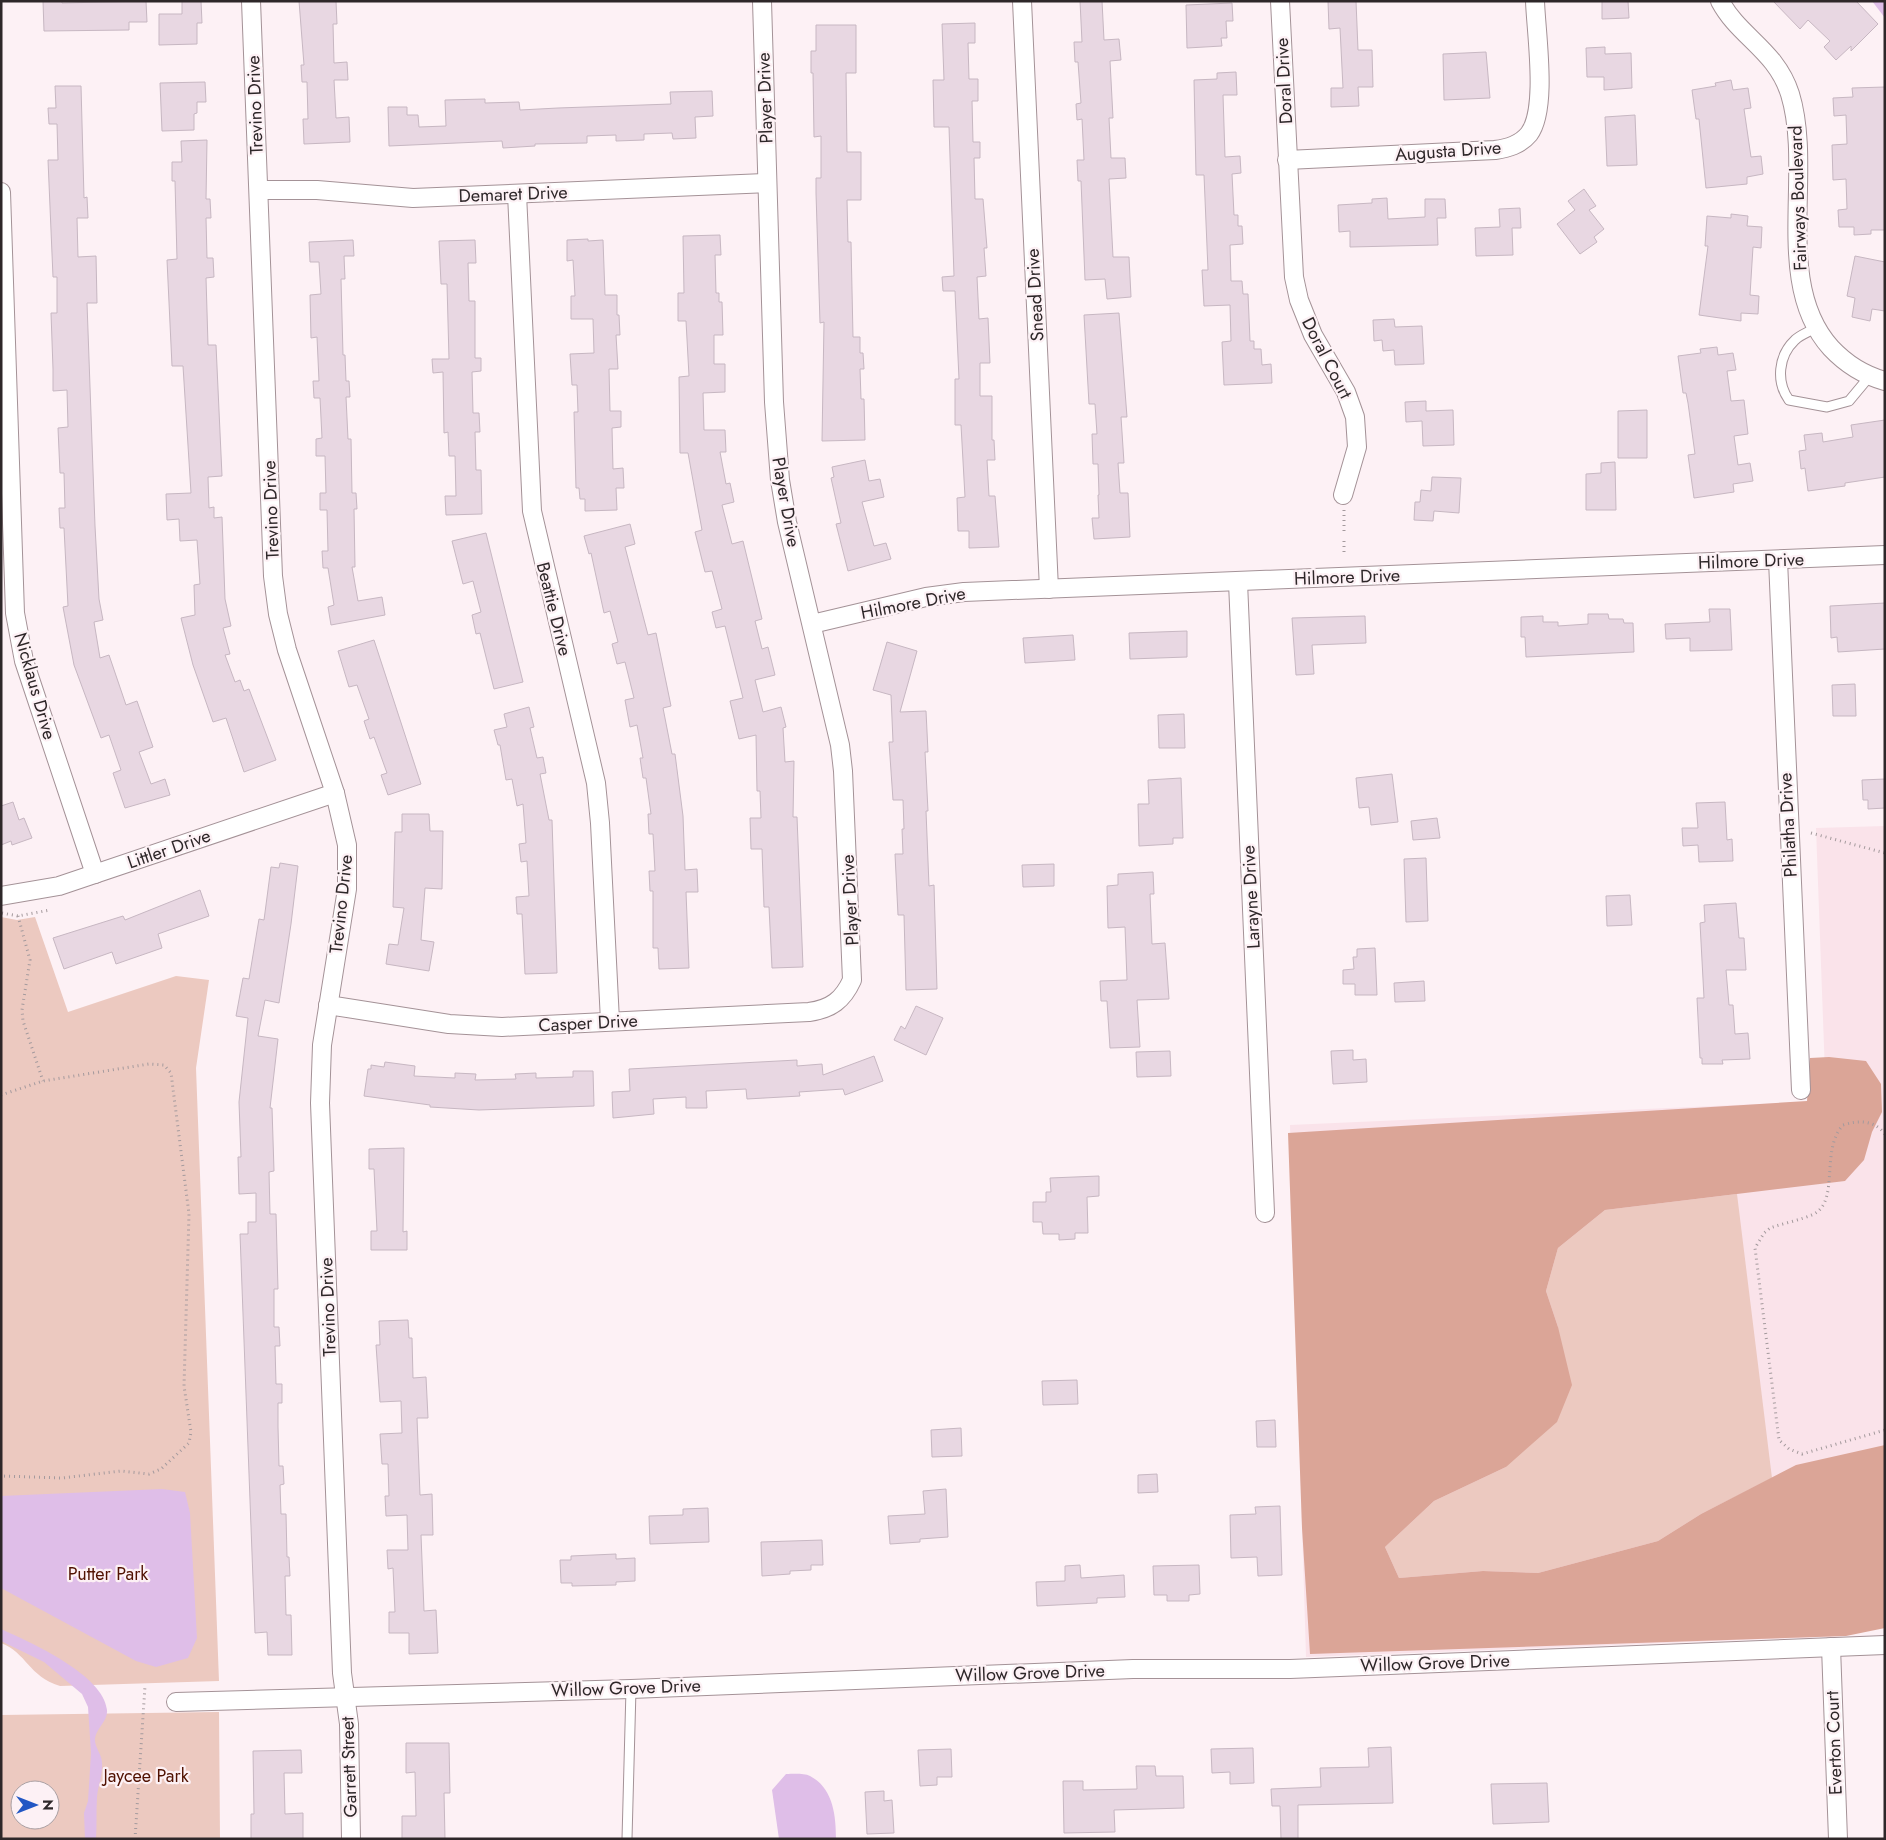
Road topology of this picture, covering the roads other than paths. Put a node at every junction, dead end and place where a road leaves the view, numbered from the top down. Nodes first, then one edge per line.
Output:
1 (251, 1) edge
2 (762, 1) edge
3 (1022, 1) edge
4 (1280, 1) edge
5 (1535, 1) edge
6 (1720, 1) edge
7 (1287, 160) junction
8 (767, 183) junction
9 (259, 190) junction
10 (1, 192) edge
11 (517, 194) junction
12 (1815, 328) junction
13 (1877, 379) edge
14 (1343, 495) dead end
15 (1885, 555) edge
16 (1778, 560) junction
17 (1238, 582) junction
18 (1049, 589) junction
19 (812, 624) junction
20 (335, 793) junction
21 (95, 874) junction
22 (2, 896) edge
23 (844, 995) joint
24 (328, 1005) junction
25 (610, 1021) junction
26 (1801, 1090) dead end
27 (1265, 1213) dead end
28 (1885, 1645) edge
29 (1831, 1647) junction
30 (631, 1690) junction
31 (345, 1695) junction
32 (176, 1702) dead end
33 (351, 1839) edge
34 (627, 1839) edge
35 (1838, 1839) edge

1 - 9 street, Trevino Drive
2 - 8 street, Player Drive
3 - 18 street, Snead Drive
4 - 7 street, Doral Drive
5 - 7 street, Augusta Drive
6 - 12 street, Fairways Boulevard
7 - 14 street, Doral Court
8 - 11 street, Demaret Drive
8 - 19 street, Player Drive
9 - 11 street, Demaret Drive
9 - 20 street, Trevino Drive
10 - 21 street, Nicklaus Drive
11 - 25 street, Beattie Drive
12 - 13 street, Fairways Boulevard
12 - 13 lane
15 - 16 street, Hilmore Drive
16 - 17 street, Hilmore Drive
16 - 26 street, Philatha Drive
17 - 18 street, Hilmore Drive
17 - 27 street, Larayne Drive
18 - 19 street, Hilmore Drive
19 - 23 street, Player Drive
20 - 21 street, Littler Drive
20 - 24 street, Trevino Drive
21 - 22 street, Littler Drive
23 - 25 street, Casper Drive
24 - 25 street, Casper Drive
24 - 31 street, Trevino Drive
28 - 29 street, Willow Grove Drive
29 - 30 street, Willow Grove Drive
29 - 35 street, Everton Court
30 - 31 street, Willow Grove Drive
30 - 34 lane
31 - 32 street, Willow Grove Drive
31 - 33 street, Garrett Street

